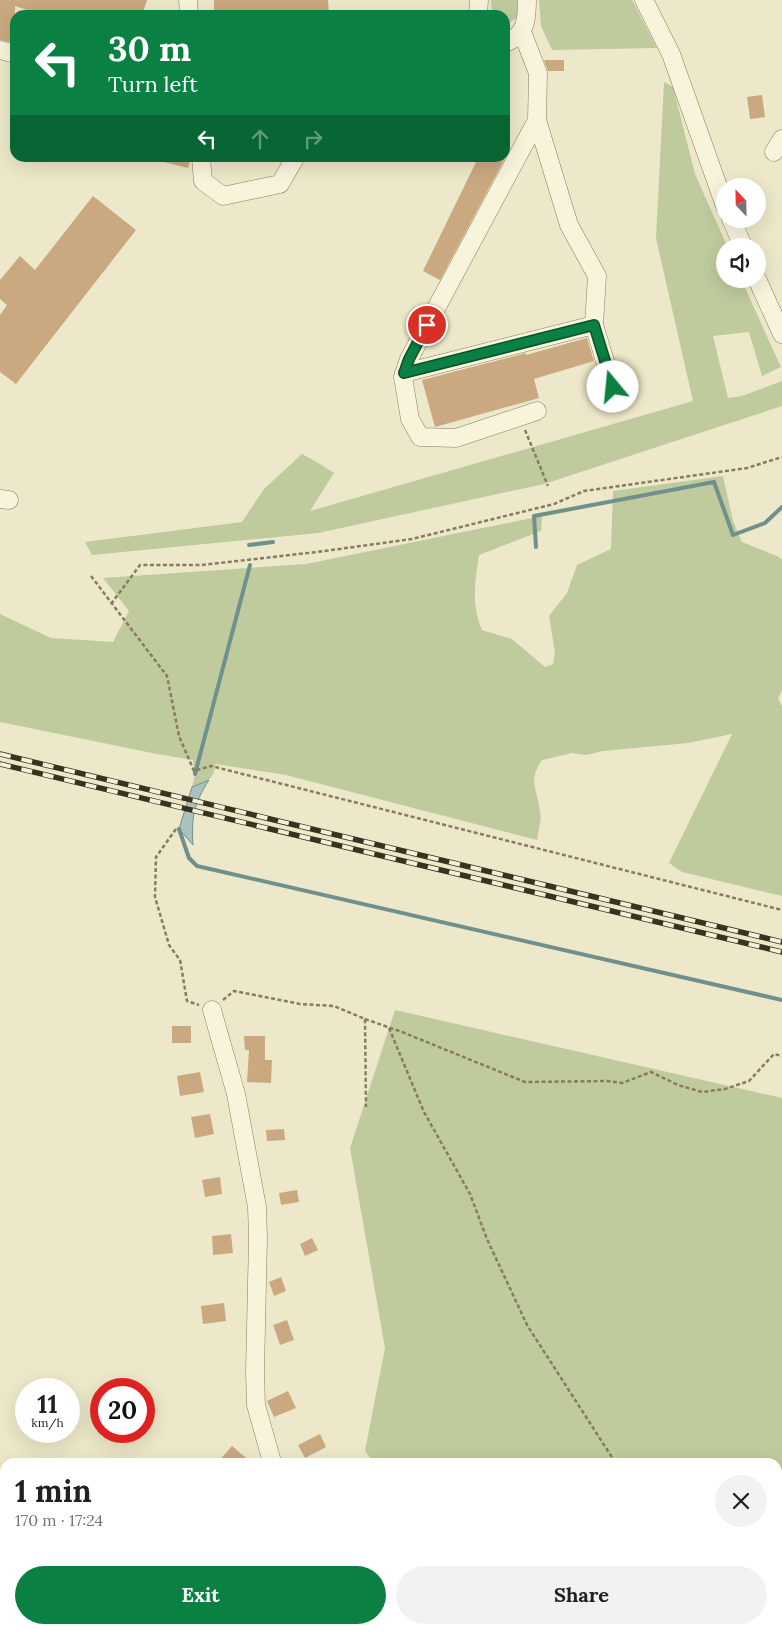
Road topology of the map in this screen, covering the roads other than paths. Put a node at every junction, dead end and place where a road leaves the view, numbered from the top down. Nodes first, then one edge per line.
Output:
1 (527, 0) edge
2 (644, 0) edge
3 (522, 32) junction
4 (510, 40) edge
5 (537, 120) junction
6 (201, 162) edge
7 (293, 162) edge
8 (716, 181) edge
9 (761, 288) edge
10 (594, 325) junction
11 (782, 334) edge
12 (404, 373) junction
13 (613, 387) dead end
14 (537, 411) dead end
15 (212, 1010) road end
16 (271, 1458) edge

1 - 3 street
2 - 8 street
3 - 4 street
3 - 5 street
5 - 10 street
5 - 12 street
6 - 7 street
9 - 11 street
10 - 12 street
10 - 13 street
12 - 14 street
15 - 16 street

